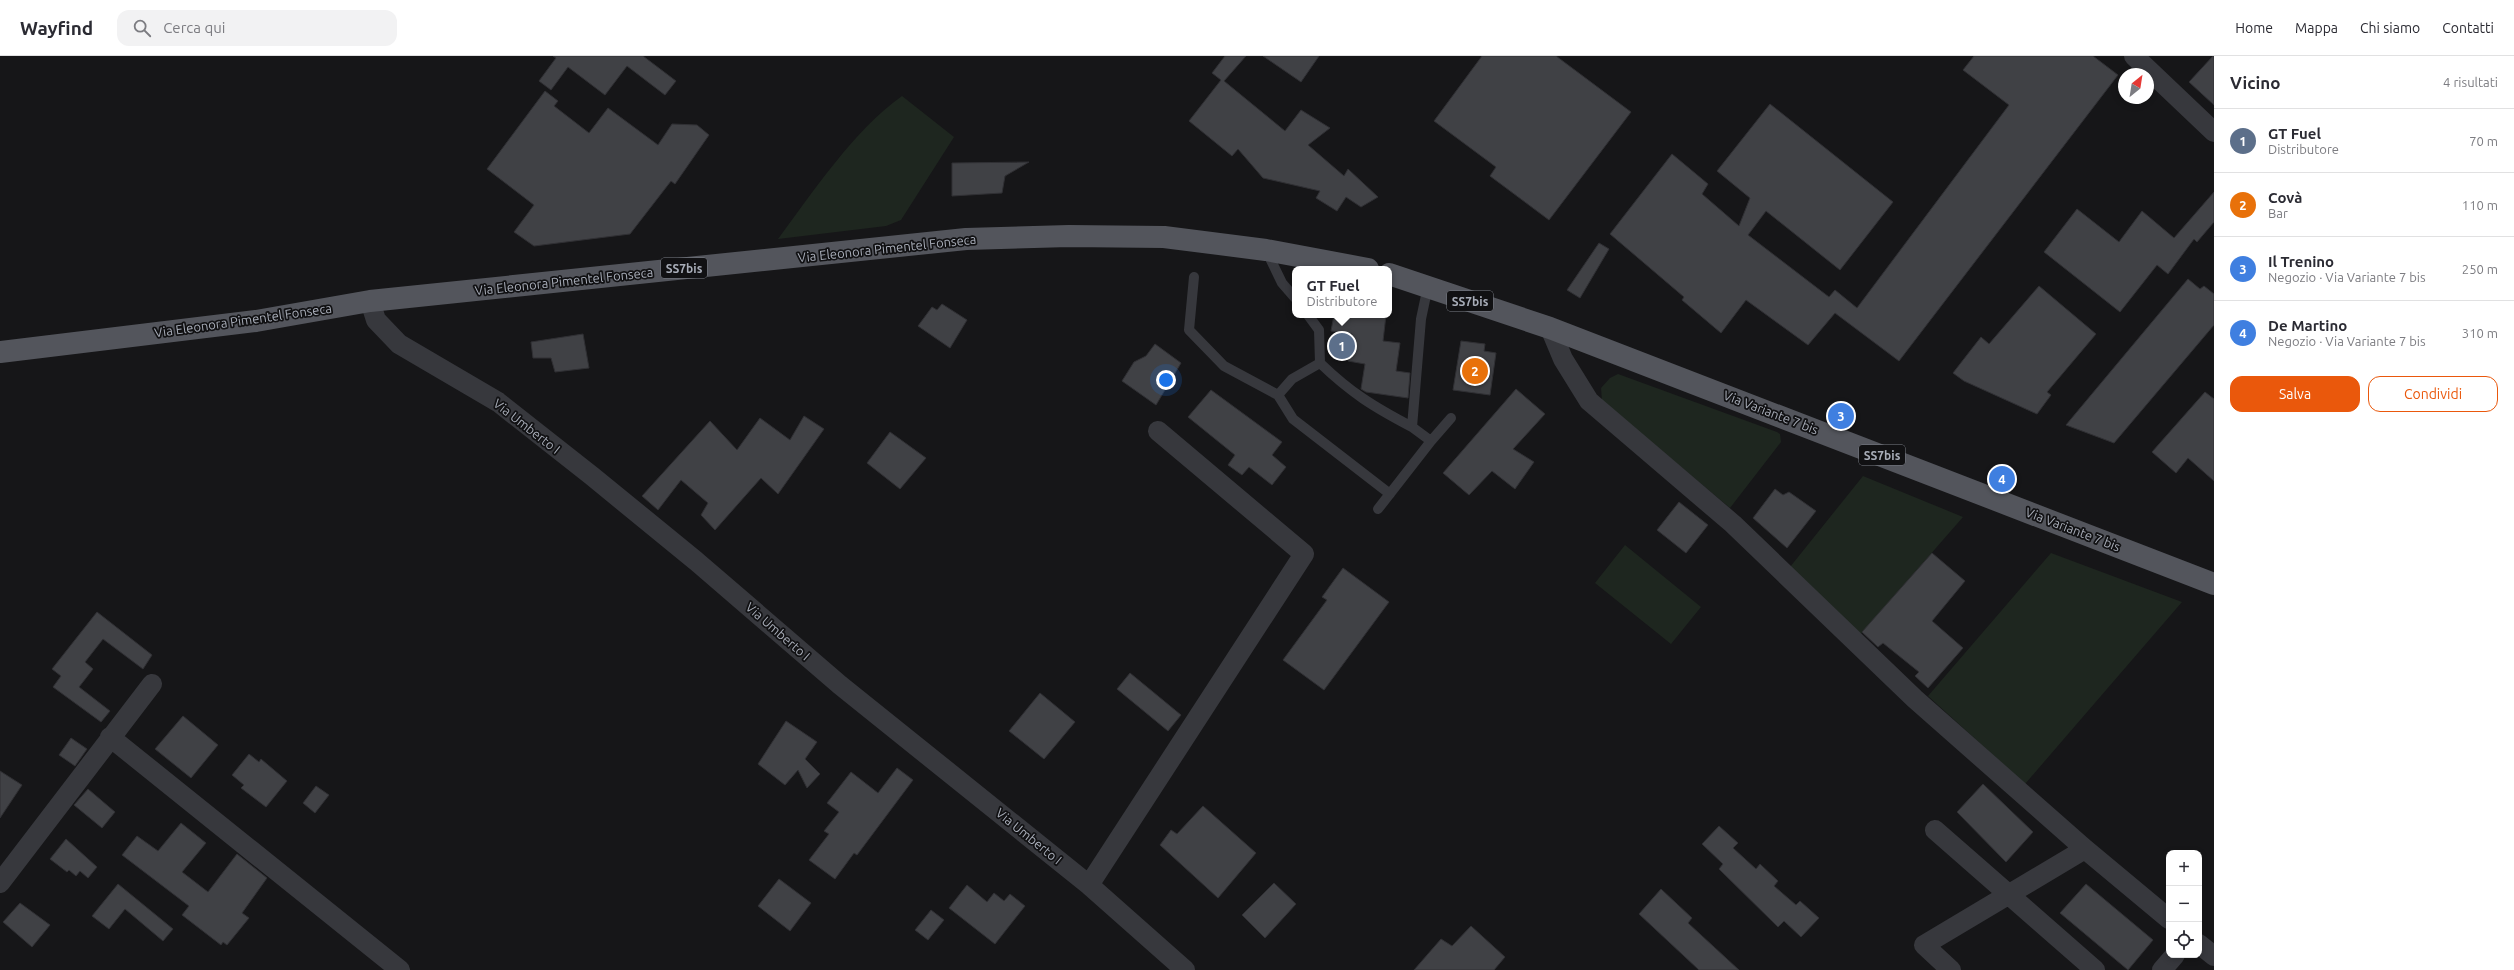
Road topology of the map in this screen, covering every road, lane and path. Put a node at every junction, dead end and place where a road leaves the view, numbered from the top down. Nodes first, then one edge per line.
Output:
1 (2134, 56) edge
2 (2214, 132) edge
3 (1266, 250) junction
4 (1352, 266) edge
5 (1392, 275) edge
6 (1194, 277) dead end
7 (1428, 286) junction
8 (1292, 295) edge
9 (370, 301) junction
10 (1310, 318) edge
11 (1550, 328) junction
12 (0, 352) edge
13 (1320, 363) junction
14 (1278, 394) junction
15 (1451, 418) dead end
16 (1412, 427) junction
17 (1158, 432) dead end
18 (1431, 441) junction
19 (1390, 494) junction
20 (1378, 509) dead end
21 (2214, 584) edge
22 (152, 684) dead end
23 (110, 737) junction
24 (1935, 830) dead end
25 (2085, 849) junction
26 (0, 883) edge
27 (1089, 885) junction
28 (2008, 894) junction
29 (2166, 916) edge
30 (2202, 946) edge
31 (2214, 956) edge
32 (2172, 958) edge
33 (400, 970) edge
34 (1185, 970) edge
35 (1951, 970) edge
36 (2095, 970) edge
37 (2162, 970) edge

1 - 2 street
3 - 4 main road, Via Eleonora Pimentel Fonseca / SS7bis
3 - 8 lane
3 - 9 main road, Via Eleonora Pimentel Fonseca / SS7bis
5 - 7 main road, SS7bis
6 - 14 lane
7 - 11 main road, SS7bis
7 - 16 lane
9 - 12 main road, Via Eleonora Pimentel Fonseca / SS7bis
9 - 27 street, Via Umberto I
10 - 13 lane
11 - 21 main road, Via Variante 7 bis / SS7bis
11 - 25 street
13 - 14 lane
13 - 16 lane
14 - 19 lane
15 - 18 lane
16 - 18 lane
17 - 27 street
18 - 19 lane
19 - 20 lane
22 - 23 street
23 - 26 street
23 - 33 street
24 - 28 street
25 - 28 street
25 - 29 street
27 - 34 street, Via Umberto I
28 - 35 street
28 - 36 street
30 - 31 street
32 - 37 street

